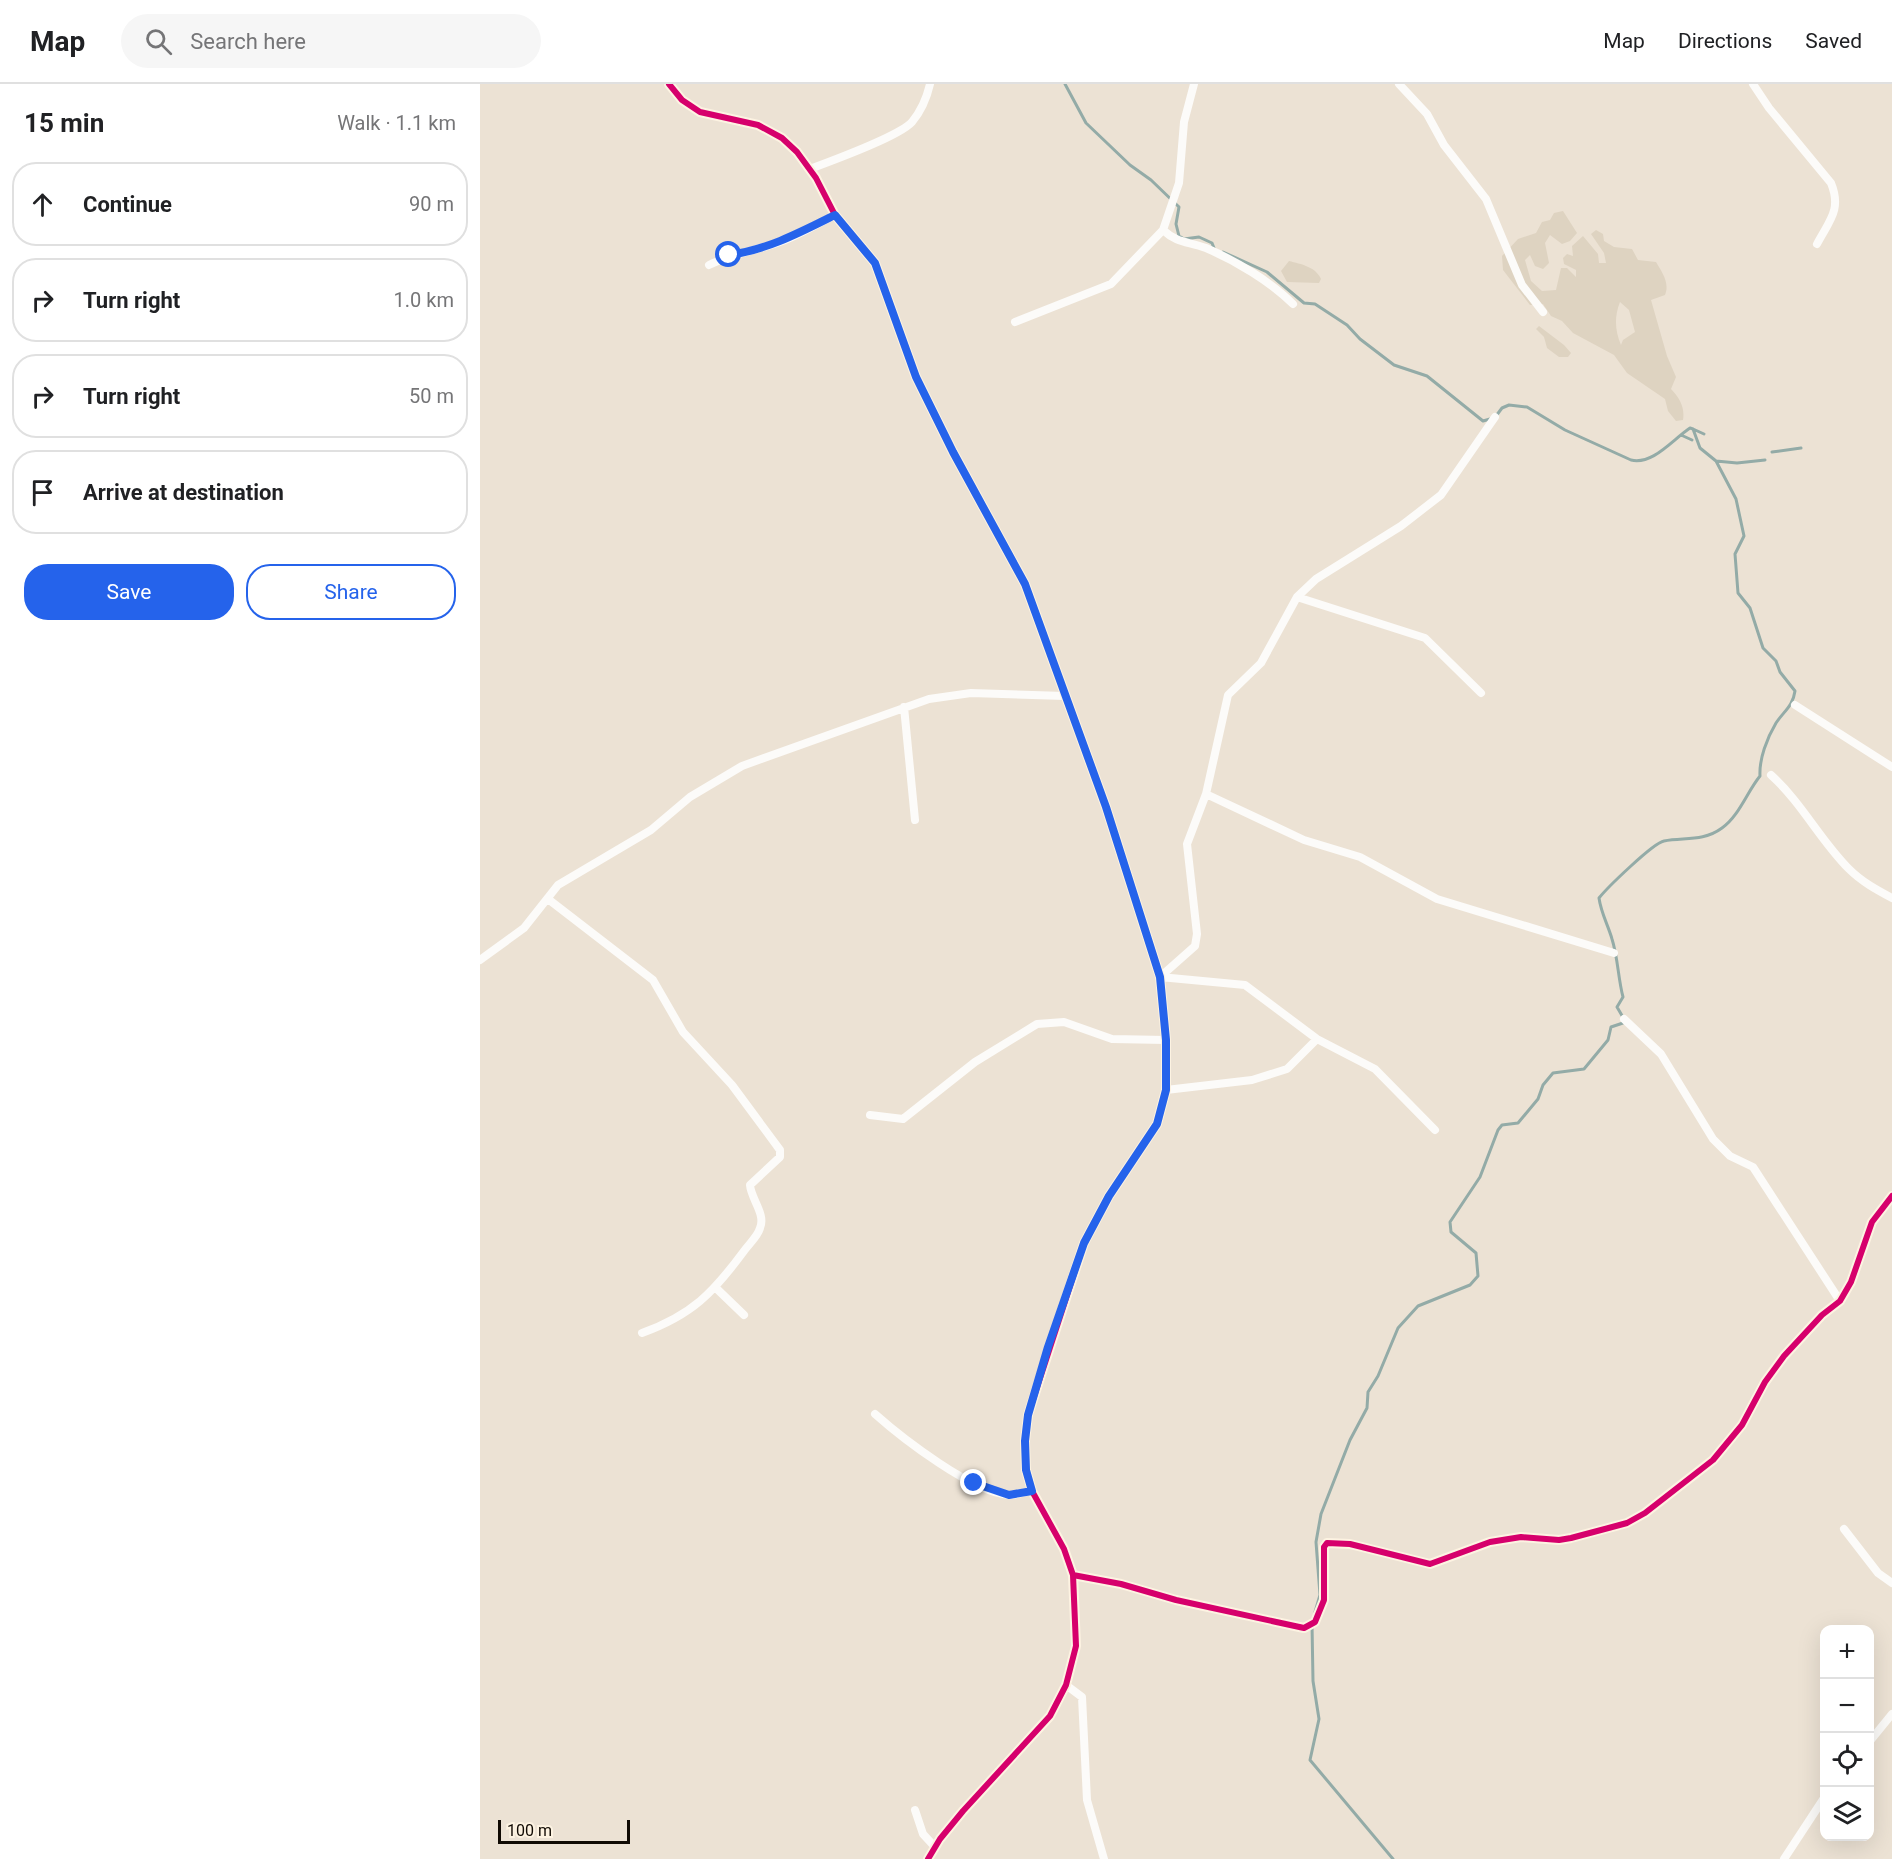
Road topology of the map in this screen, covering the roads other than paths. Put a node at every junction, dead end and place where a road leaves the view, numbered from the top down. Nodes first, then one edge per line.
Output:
1 (669, 84) edge
2 (930, 84) edge
3 (1194, 84) edge
4 (1399, 84) edge
5 (1753, 84) edge
6 (810, 169) junction
7 (835, 215) junction
8 (1163, 230) junction
9 (1817, 244) dead end
10 (709, 265) dead end
11 (1293, 304) dead end
12 (1543, 312) dead end
13 (1015, 322) dead end
14 (1495, 417) dead end
15 (1297, 597) junction
16 (1481, 693) dead end
17 (1065, 696) junction
18 (1794, 705) dead end
19 (904, 707) junction
20 (1892, 767) edge
21 (1771, 776) dead end
22 (1206, 794) junction
23 (915, 820) dead end
24 (1892, 898) edge
25 (548, 899) junction
26 (1614, 953) dead end
27 (480, 960) edge
28 (1160, 977) junction
29 (1624, 1019) dead end
30 (1166, 1040) junction
31 (1317, 1040) junction
32 (1166, 1090) junction
33 (870, 1115) dead end
34 (1435, 1130) dead end
35 (1892, 1196) edge
36 (716, 1288) junction
37 (1840, 1300) junction
38 (744, 1315) dead end
39 (642, 1333) dead end
40 (874, 1414) dead end
41 (1032, 1491) junction
42 (1844, 1529) dead end
43 (1073, 1575) junction
44 (1892, 1582) edge
45 (1066, 1685) junction
46 (1892, 1714) edge
47 (1874, 1735) edge
48 (1820, 1804) edge
49 (915, 1810) dead end
50 (935, 1846) junction
51 (1785, 1858) edge
52 (928, 1859) edge
53 (1104, 1859) edge
54 (1796, 1859) edge

1 - 6 street
2 - 6 street
3 - 8 street
4 - 12 street
5 - 9 street
6 - 7 street
7 - 10 street
7 - 17 street
8 - 11 street
8 - 13 street
14 - 15 street
15 - 16 street
15 - 22 street
17 - 19 street
17 - 28 street
18 - 20 street
19 - 23 street
19 - 25 street
21 - 24 street
22 - 26 street
22 - 28 street
25 - 27 street
25 - 36 street
28 - 30 street
28 - 31 street
29 - 37 street
30 - 32 street
30 - 33 street
31 - 32 street
31 - 34 street
32 - 41 street
35 - 37 street
36 - 38 street
36 - 39 street
37 - 43 street
40 - 41 street
41 - 43 street
42 - 44 street
43 - 45 street
45 - 50 street
45 - 53 street
46 - 47 street
48 - 51 street
49 - 50 street
50 - 52 street
51 - 54 street

